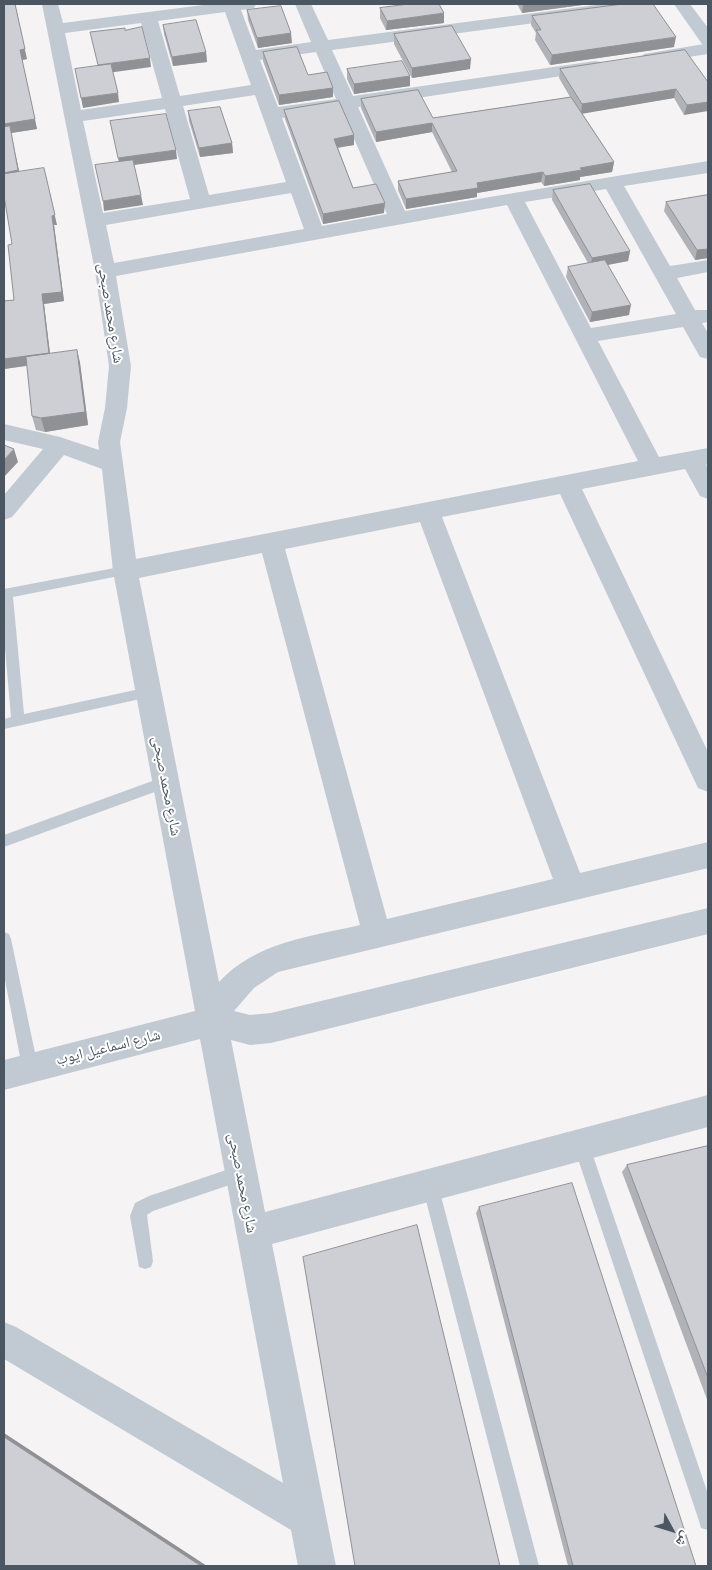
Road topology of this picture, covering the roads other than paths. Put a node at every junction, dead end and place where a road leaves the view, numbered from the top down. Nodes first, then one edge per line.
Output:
1 (303, 4) edge
2 (640, 4) edge
3 (682, 4) edge
4 (232, 5) edge
5 (139, 13) edge
6 (53, 16) edge
7 (708, 40) edge
8 (322, 47) junction
9 (708, 49) edge
10 (249, 56) junction
11 (630, 61) edge
12 (611, 64) edge
13 (262, 89) junction
14 (172, 102) junction
15 (347, 103) junction
16 (271, 114) junction
17 (74, 117) junction
18 (708, 168) edge
19 (612, 182) junction
20 (298, 186) junction
21 (513, 198) junction
22 (201, 203) junction
23 (398, 218) junction
24 (95, 221) junction
25 (315, 233) junction
26 (708, 266) edge
27 (106, 271) junction
28 (663, 274) junction
29 (699, 317) edge
30 (585, 336) junction
31 (708, 352) edge
32 (5, 426) edge
33 (60, 445) junction
34 (700, 458) edge
35 (113, 464) junction
36 (654, 467) junction
37 (568, 485) junction
38 (708, 490) edge
39 (4, 511) edge
40 (428, 512) junction
41 (271, 543) junction
42 (125, 571) junction
43 (5, 594) edge
44 (149, 692) junction
45 (18, 721) junction
46 (4, 724) edge
47 (699, 740) edge
48 (708, 780) edge
49 (166, 782) junction
50 (4, 841) edge
51 (708, 855) edge
52 (571, 888) junction
53 (708, 921) edge
54 (377, 934) junction
55 (4, 939) edge
56 (212, 1020) junction
57 (17, 1071) edge
58 (708, 1111) edge
59 (581, 1144) junction
60 (241, 1173) junction
61 (430, 1185) junction
62 (253, 1232) junction
63 (145, 1261) dead end
64 (4, 1339) edge
65 (308, 1519) junction
66 (708, 1521) edge
67 (317, 1566) edge
68 (530, 1566) edge

1 - 8 street
2 - 8 street
3 - 7 street
4 - 5 street
4 - 10 street
5 - 6 street
5 - 14 street
6 - 17 street, شارع محمد صبحى
8 - 10 street
8 - 15 street
9 - 11 street
10 - 13 street
12 - 15 street
13 - 14 street
13 - 16 street
14 - 17 street
14 - 22 street
15 - 16 street
15 - 23 street
16 - 20 street
17 - 24 street, شارع محمد صبحى
18 - 19 street
19 - 21 street
19 - 28 street
20 - 22 street
20 - 25 street
21 - 23 street
21 - 30 street
22 - 24 street
23 - 25 street
24 - 27 street, شارع محمد صبحى
25 - 27 street
26 - 28 street
27 - 35 street, شارع محمد صبحى
28 - 29 street
29 - 30 street
29 - 31 street
30 - 36 street
32 - 33 street
33 - 35 street
33 - 39 street
34 - 36 street
34 - 38 street
35 - 42 street, شارع محمد صبحى
36 - 37 street
37 - 40 street
37 - 47 street
40 - 41 street
40 - 52 street
41 - 42 street
41 - 54 street
42 - 43 lane
42 - 44 street, شارع محمد صبحى
43 - 45 lane
44 - 45 lane
44 - 49 street, شارع محمد صبحى
45 - 46 lane
47 - 48 street
49 - 50 lane
49 - 56 street, شارع محمد صبحى
51 - 52 street
52 - 54 street
53 - 56 street
54 - 56 street
55 - 57 lane
56 - 57 street, شارع اسماعيل ايوب
56 - 60 street, شارع محمد صبحى
58 - 59 street
59 - 61 street
59 - 66 lane
60 - 62 street, شارع محمد صبحى
60 - 63 lane
61 - 62 street
61 - 68 lane
62 - 65 street, شارع محمد صبحى
64 - 65 street
65 - 67 street, شارع محمد صبحى

